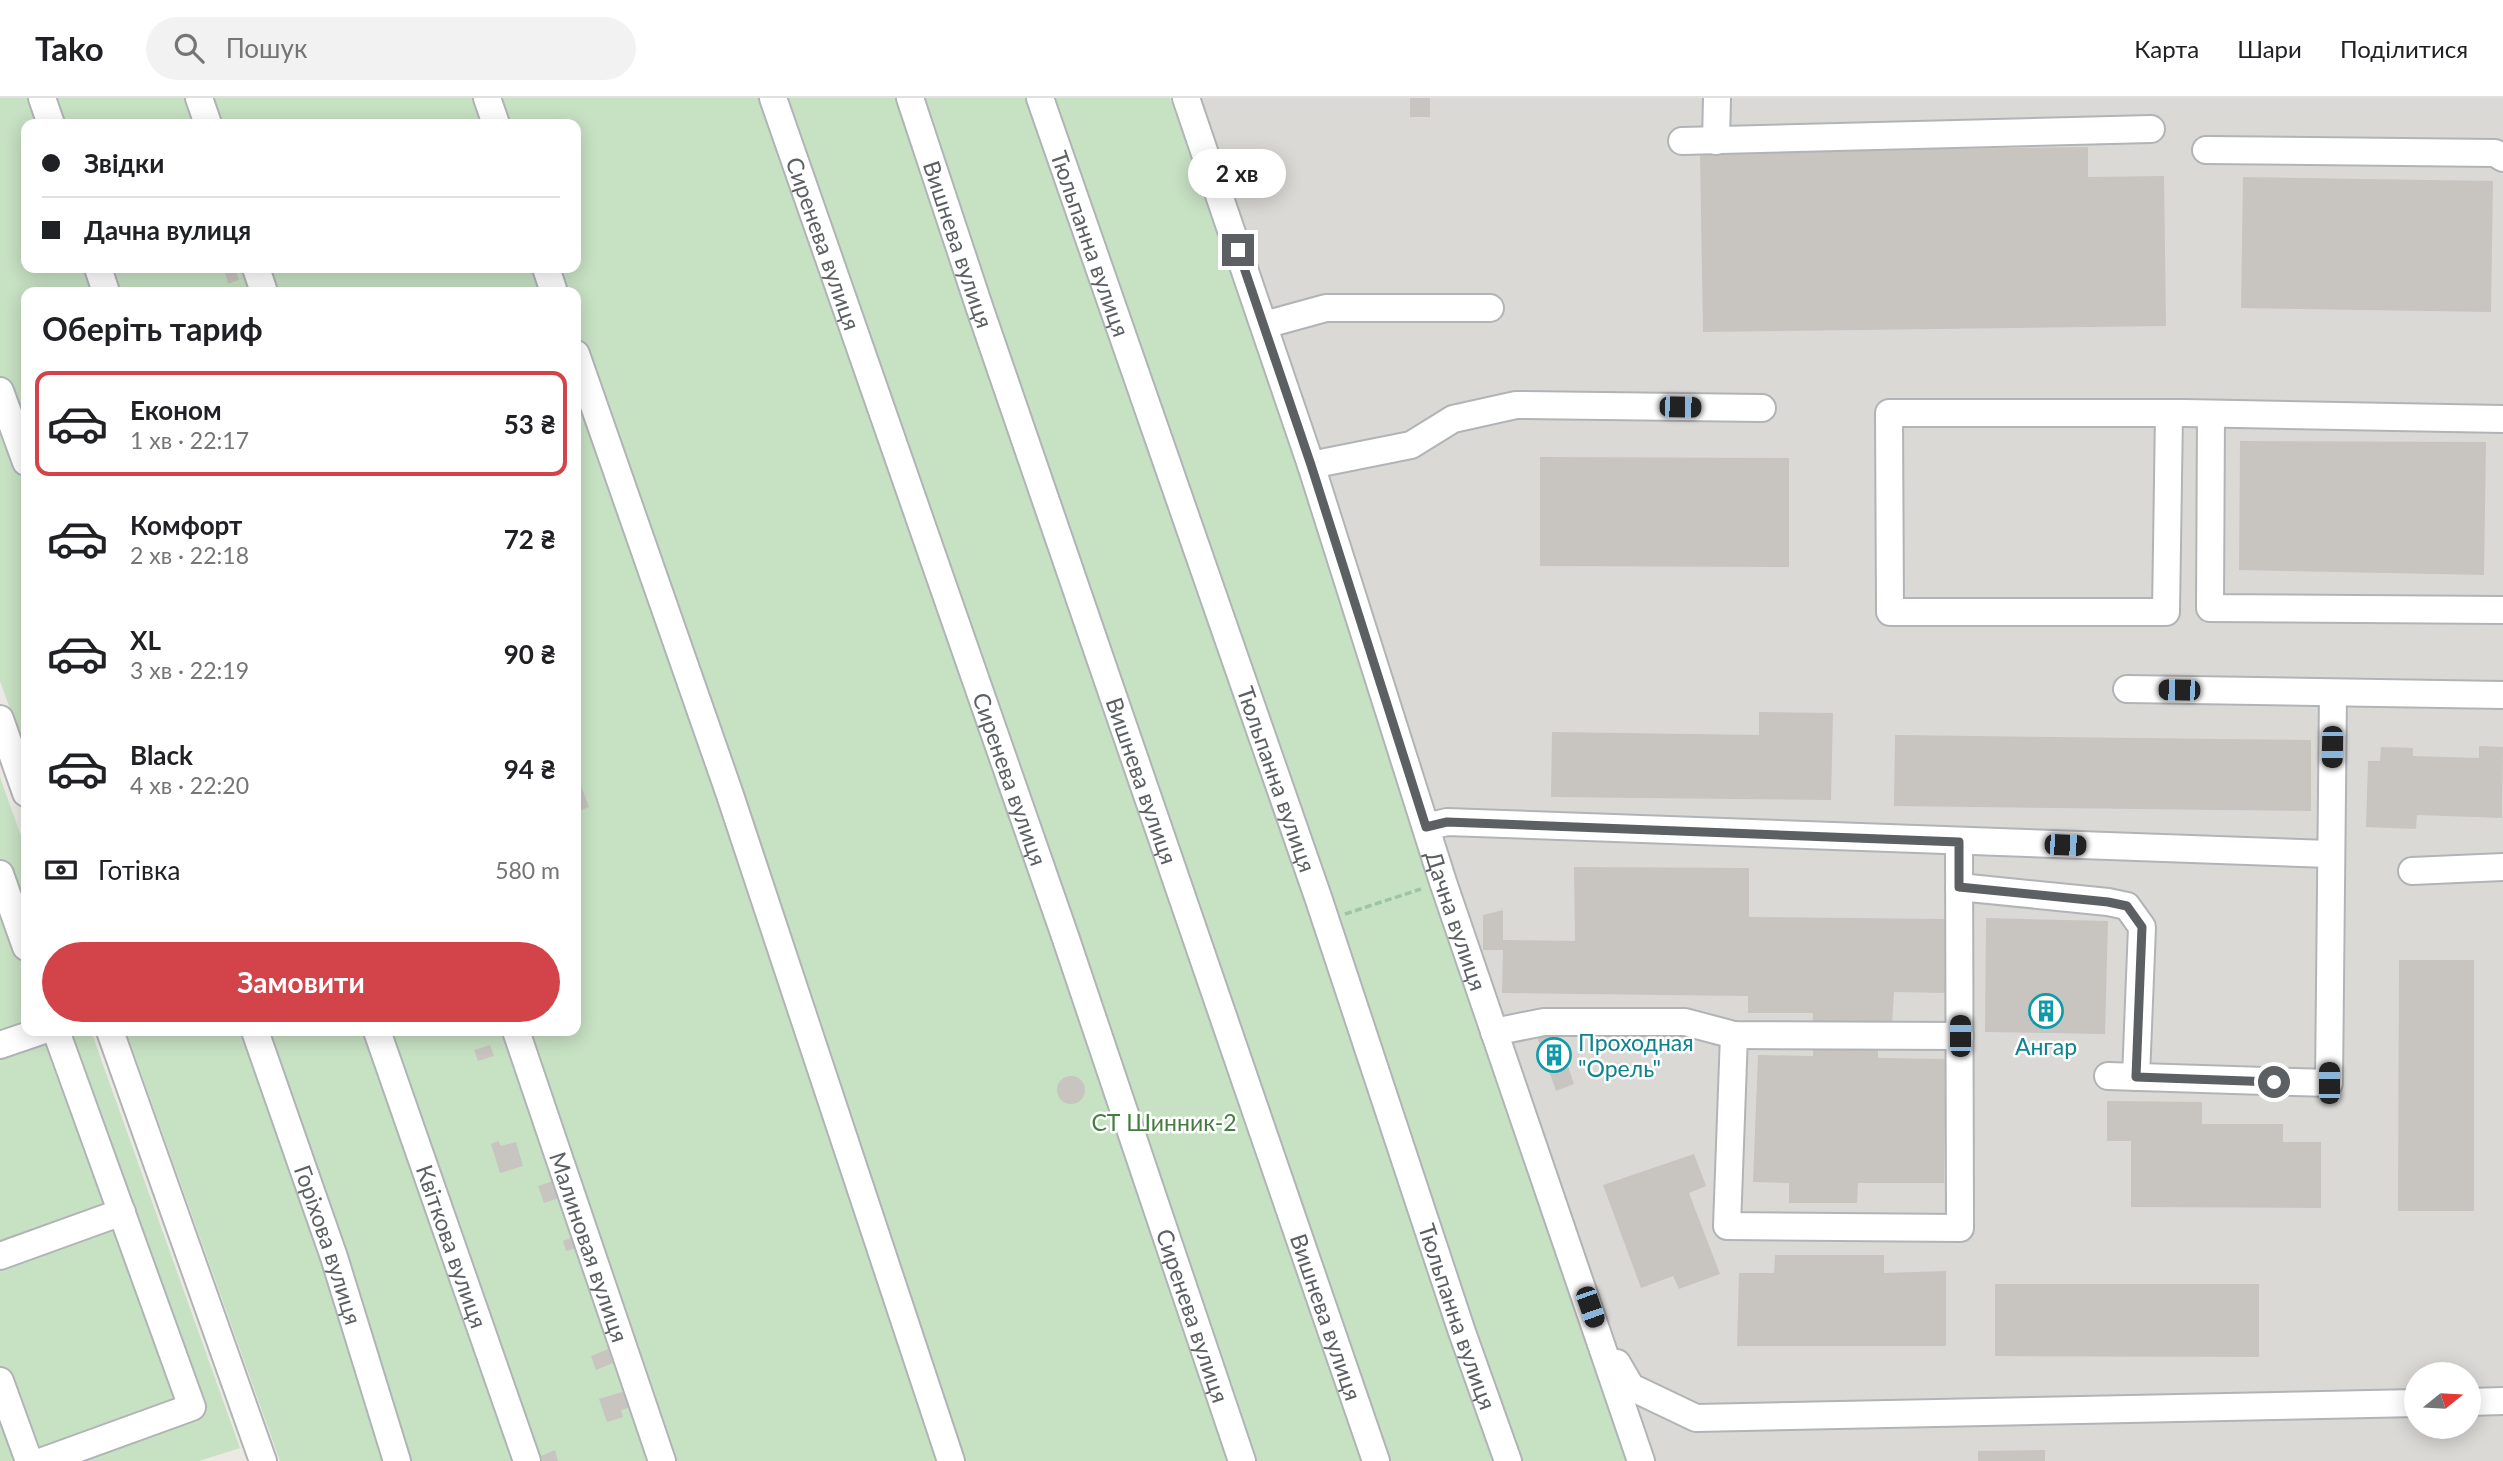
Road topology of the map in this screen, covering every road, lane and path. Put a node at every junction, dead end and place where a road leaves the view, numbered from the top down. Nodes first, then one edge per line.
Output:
1 (42, 98) edge
2 (199, 98) edge
3 (486, 98) edge
4 (773, 98) edge
5 (910, 98) edge
6 (1041, 98) edge
7 (1186, 98) edge
8 (1717, 98) edge
9 (49, 119) edge
10 (206, 119) edge
11 (494, 119) edge
12 (2151, 129) dead end
13 (1682, 141) dead end
14 (1716, 141) junction
15 (2206, 150) dead end
16 (2503, 158) edge
17 (1490, 308) dead end
18 (1264, 326) junction
19 (581, 368) edge
20 (0, 391) edge
21 (1762, 408) dead end
22 (2169, 413) junction
23 (2211, 414) junction
24 (2503, 419) edge
25 (21, 448) edge
26 (1311, 465) junction
27 (2503, 610) edge
28 (2127, 689) dead end
29 (2333, 693) junction
30 (2503, 695) edge
31 (0, 719) edge
32 (21, 779) edge
33 (1426, 827) junction
34 (1959, 842) junction
35 (2330, 854) junction
36 (2503, 867) edge
37 (2412, 871) dead end
38 (0, 874) edge
39 (1443, 882) junction
40 (1959, 887) junction
41 (1326, 920) junction
42 (21, 933) edge
43 (1494, 1032) junction
44 (1734, 1035) junction
45 (26, 1036) edge
46 (58, 1036) edge
47 (112, 1036) edge
48 (257, 1036) edge
49 (379, 1036) edge
50 (518, 1036) edge
51 (1960, 1036) junction
52 (0, 1045) edge
53 (2108, 1076) dead end
54 (2136, 1077) junction
55 (122, 1212) junction
56 (0, 1256) edge
57 (1598, 1332) junction
58 (0, 1381) edge
59 (2503, 1401) edge
60 (2482, 1402) edge
61 (2404, 1403) edge
62 (29, 1461) edge
63 (43, 1461) edge
64 (263, 1461) edge
65 (397, 1461) edge
66 (527, 1461) edge
67 (662, 1461) edge
68 (951, 1461) edge
69 (1242, 1461) edge
70 (1376, 1461) edge
71 (1508, 1461) edge
72 (1641, 1461) edge

1 - 9 street
2 - 10 street
3 - 11 street
4 - 69 street, Сиренева вулиця
5 - 70 street, Вишнева вулиця
6 - 41 street, Тюльпанна вулиця
7 - 18 street, Дачна вулиця
8 - 14 street
12 - 14 street
13 - 14 street
15 - 16 street
17 - 18 street
18 - 26 street, Дачна вулиця
19 - 68 street
20 - 25 street
21 - 26 street
22 - 22 street
22 - 23 street
23 - 24 street
23 - 27 street
26 - 33 street, Дачна вулиця
28 - 29 street
29 - 30 street
29 - 35 street
31 - 32 street
33 - 34 street
33 - 39 street, Дачна вулиця
34 - 35 street
34 - 40 street
35 - 54 street
36 - 37 street
38 - 42 street
39 - 41 path
39 - 43 street, Дачна вулиця
40 - 51 street
40 - 54 street
41 - 71 street, Тюльпанна вулиця
43 - 44 street
43 - 57 street, Дачна вулиця
44 - 51 street
44 - 51 street
45 - 52 street
46 - 55 street
47 - 64 street
48 - 65 street, Горіхова вулиця
49 - 66 street, Квіткова вулиця
50 - 67 street, Малиновая вулиця
53 - 54 street
55 - 56 street
55 - 63 street
57 - 61 street
57 - 72 street, Дачна вулиця
58 - 62 street
59 - 60 street

